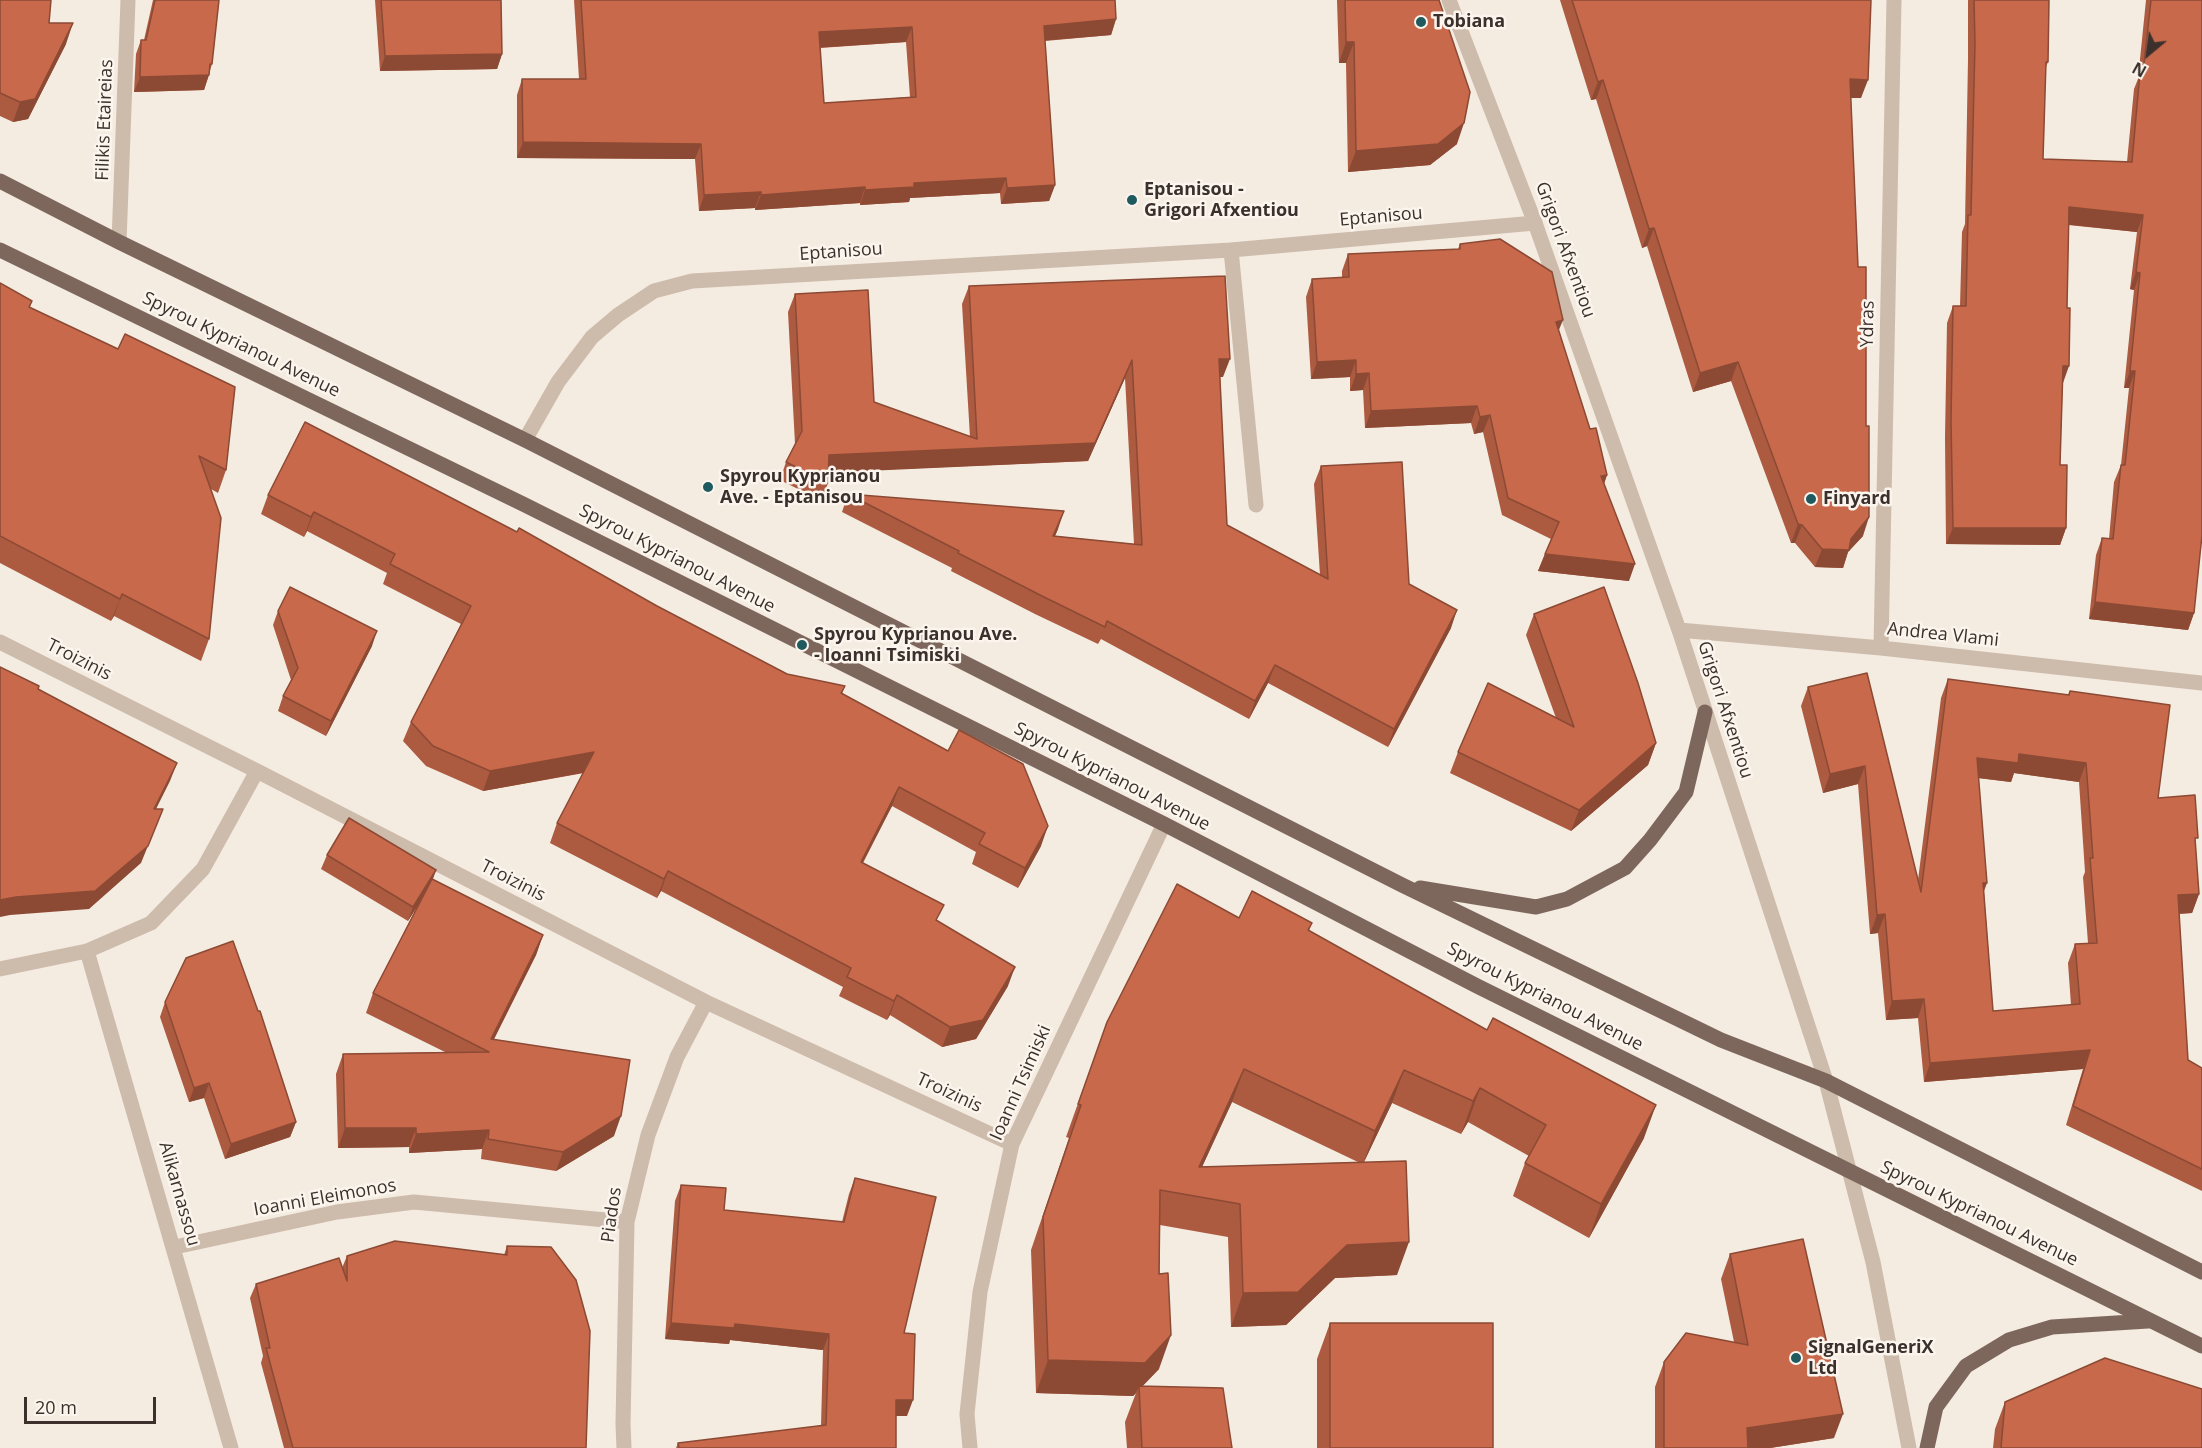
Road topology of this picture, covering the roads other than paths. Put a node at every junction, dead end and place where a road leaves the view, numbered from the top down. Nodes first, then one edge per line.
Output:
1 (128, 0) edge
2 (1449, 0) edge
3 (1894, 0) edge
4 (0, 181) edge
5 (1535, 223) junction
6 (119, 242) junction
7 (0, 250) edge
8 (1231, 250) junction
9 (525, 440) junction
10 (1256, 505) dead end
11 (1679, 630) junction
12 (0, 642) edge
13 (1881, 648) junction
14 (2202, 683) edge
15 (1706, 712) junction
16 (257, 771) junction
17 (1164, 824) junction
18 (1402, 885) junction
19 (87, 951) junction
20 (0, 969) edge
21 (706, 1002) junction
22 (1826, 1081) junction
23 (1012, 1144) junction
24 (1851, 1172) junction
25 (627, 1222) junction
26 (175, 1247) junction
27 (2202, 1272) edge
28 (2151, 1321) junction
29 (2202, 1346) edge
30 (231, 1448) edge
31 (624, 1448) edge
32 (970, 1448) edge
33 (1909, 1448) edge
34 (1927, 1448) edge

1 - 6 street, Filikis Etaireias
2 - 5 street, Grigori Afxentiou
3 - 13 street, Ydras
4 - 6 main road, Spyrou Kyprianou Avenue
5 - 8 street, Eptanisou
5 - 11 street, Grigori Afxentiou
6 - 9 main road, Spyrou Kyprianou Avenue
7 - 17 main road, Spyrou Kyprianou Avenue
8 - 9 street, Eptanisou
8 - 10 street
9 - 18 main road, Spyrou Kyprianou Avenue
11 - 13 street, Andrea Vlami
11 - 15 street, Grigori Afxentiou
12 - 16 street, Troizinis
13 - 14 street, Andrea Vlami
15 - 18 main road
15 - 22 street, Grigori Afxentiou
16 - 19 street
16 - 21 street, Troizinis
17 - 23 street, Ioanni Tsimiski
17 - 24 main road, Spyrou Kyprianou Avenue
18 - 22 main road, Spyrou Kyprianou Avenue
19 - 20 street
19 - 26 street, Alikarnassou
21 - 23 street, Troizinis
21 - 25 street, Piados
22 - 24 street, Grigori Afxentiou
22 - 27 main road, Spyrou Kyprianou Avenue
23 - 32 street, Ioanni Tsimiski
24 - 28 main road, Spyrou Kyprianou Avenue
24 - 33 street, Grigori Afxentiou
25 - 26 street, Ioanni Eleimonos
25 - 31 street, Piados
26 - 30 street, Alikarnassou
28 - 29 main road, Spyrou Kyprianou Avenue
28 - 34 main road

